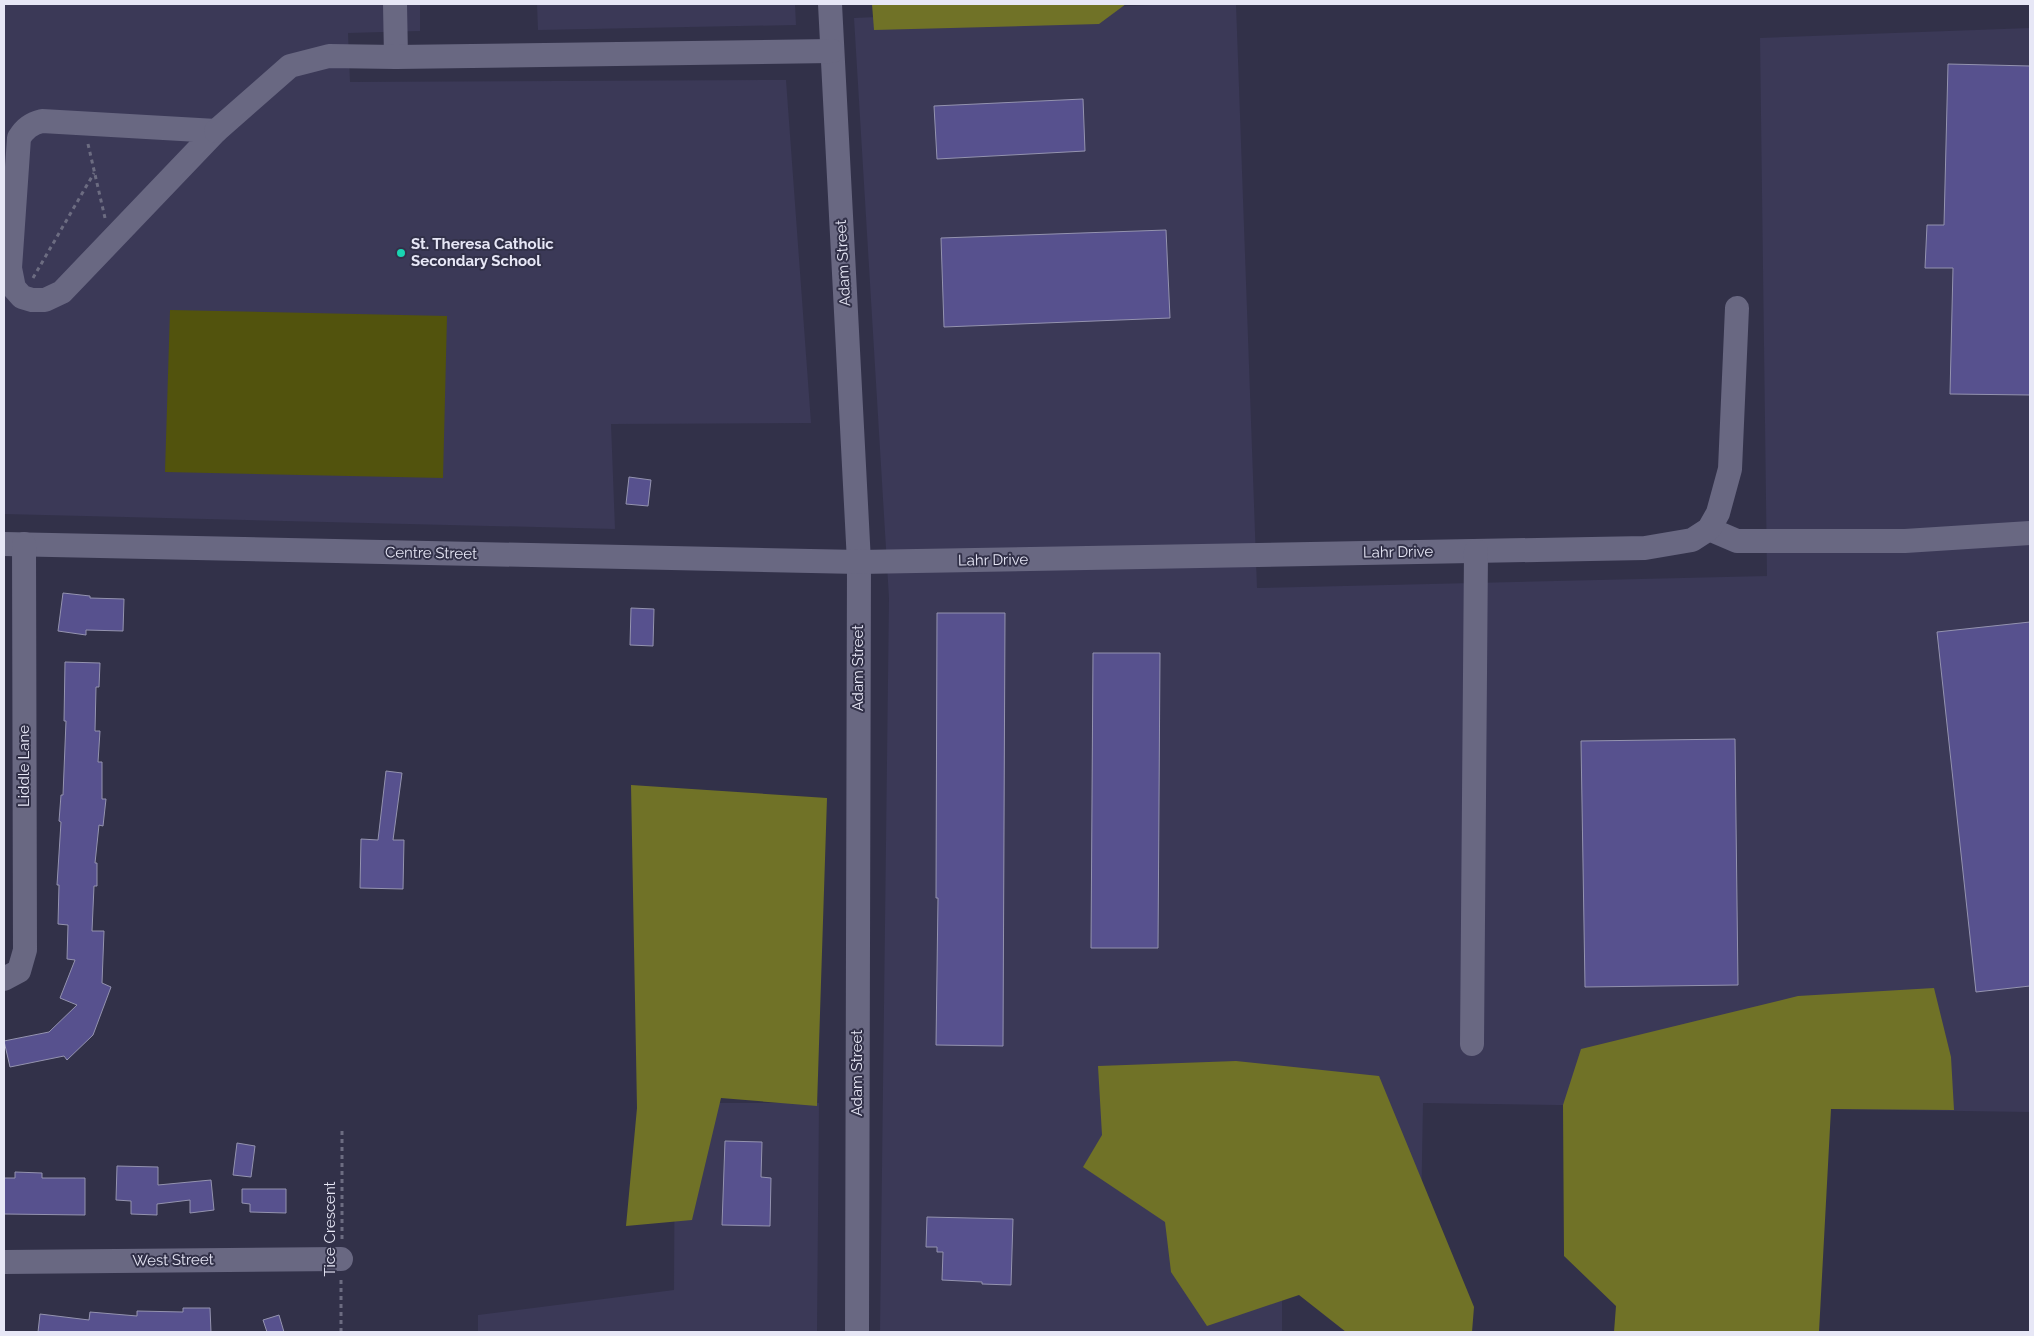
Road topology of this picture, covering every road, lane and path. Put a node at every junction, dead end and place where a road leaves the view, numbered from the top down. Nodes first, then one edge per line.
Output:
1 (395, 4) edge
2 (830, 4) edge
3 (832, 50) junction
4 (396, 57) junction
5 (83, 124) junction
6 (216, 131) junction
7 (94, 173) junction
8 (110, 242) junction
9 (22, 297) junction
10 (1737, 308) dead end
11 (1709, 529) junction
12 (2030, 533) edge
13 (14, 544) edge
14 (1476, 551) junction
15 (859, 562) junction
16 (4, 979) edge
17 (1472, 1044) dead end
18 (342, 1127) dead end
19 (342, 1259) junction
20 (4, 1262) edge
21 (341, 1332) edge
22 (857, 1332) edge

1 - 4 street
2 - 3 street, Adam Street
3 - 4 street
3 - 15 street, Adam Street
4 - 6 street
5 - 6 street
5 - 7 path
5 - 9 street
6 - 8 street
7 - 8 path
7 - 9 path
8 - 9 street
10 - 11 street
11 - 12 street
11 - 14 street, Lahr Drive
13 - 15 street, Centre Street
13 - 16 street, Liddle Lane
14 - 15 street, Lahr Drive
14 - 17 street
15 - 22 street, Adam Street
18 - 19 path, Tice Crescent
19 - 20 street, West Street
19 - 21 path, Tice Crescent

